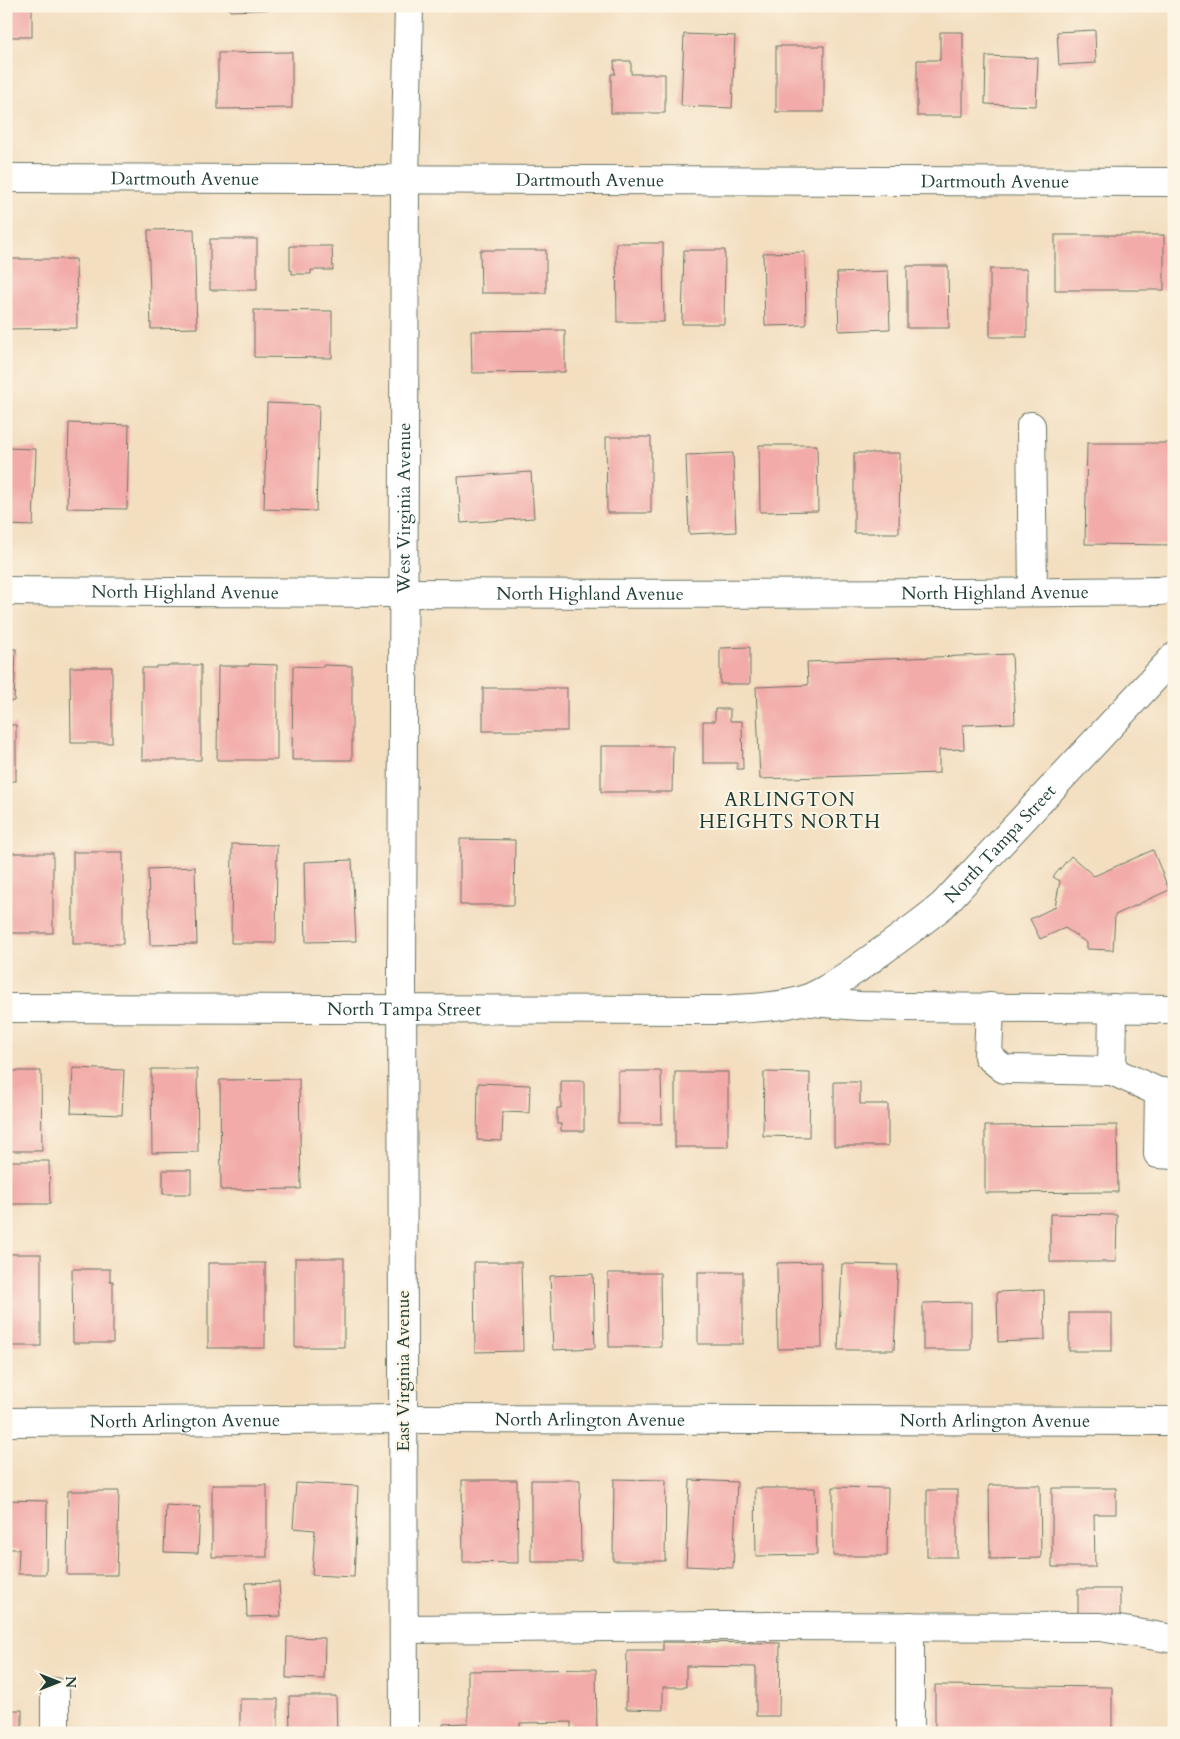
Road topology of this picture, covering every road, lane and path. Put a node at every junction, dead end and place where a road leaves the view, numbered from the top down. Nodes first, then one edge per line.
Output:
1 (409, 6) edge
2 (6, 178) edge
3 (405, 180) junction
4 (1174, 182) edge
5 (1031, 426) dead end
6 (1174, 588) edge
7 (6, 591) edge
8 (1033, 592) junction
9 (404, 593) junction
10 (1174, 658) edge
11 (801, 1000) junction
12 (990, 1007) junction
13 (6, 1008) edge
14 (1113, 1008) junction
15 (1174, 1009) edge
16 (402, 1010) junction
17 (1112, 1072) junction
18 (1167, 1092) edge
19 (1174, 1155) edge
20 (403, 1418) junction
21 (1174, 1421) edge
22 (6, 1422) edge
23 (910, 1626) junction
24 (404, 1628) junction
25 (1174, 1639) edge
26 (55, 1692) dead end
27 (55, 1733) edge
28 (404, 1733) edge
29 (910, 1733) edge

1 - 3 street, West Virginia Avenue
2 - 3 street, Dartmouth Avenue
3 - 4 street, Dartmouth Avenue
3 - 9 street, West Virginia Avenue
5 - 8 street
6 - 8 street, North Highland Avenue
7 - 9 street, North Highland Avenue
8 - 9 street, North Highland Avenue
9 - 16 street, West Virginia Avenue
10 - 11 street, North Tampa Street
11 - 12 street, North Tampa Street
11 - 16 street, North Tampa Street
12 - 14 street, North Tampa Street
12 - 17 street
13 - 16 street, North Tampa Street
14 - 15 street, North Tampa Street
14 - 17 street
16 - 20 street, East Virginia Avenue
17 - 18 street
18 - 19 street
20 - 21 street, North Arlington Avenue
20 - 22 street, North Arlington Avenue
20 - 24 street, East Virginia Avenue
23 - 24 street
23 - 25 street
23 - 29 street
24 - 28 street, East Virginia Avenue
26 - 27 street

